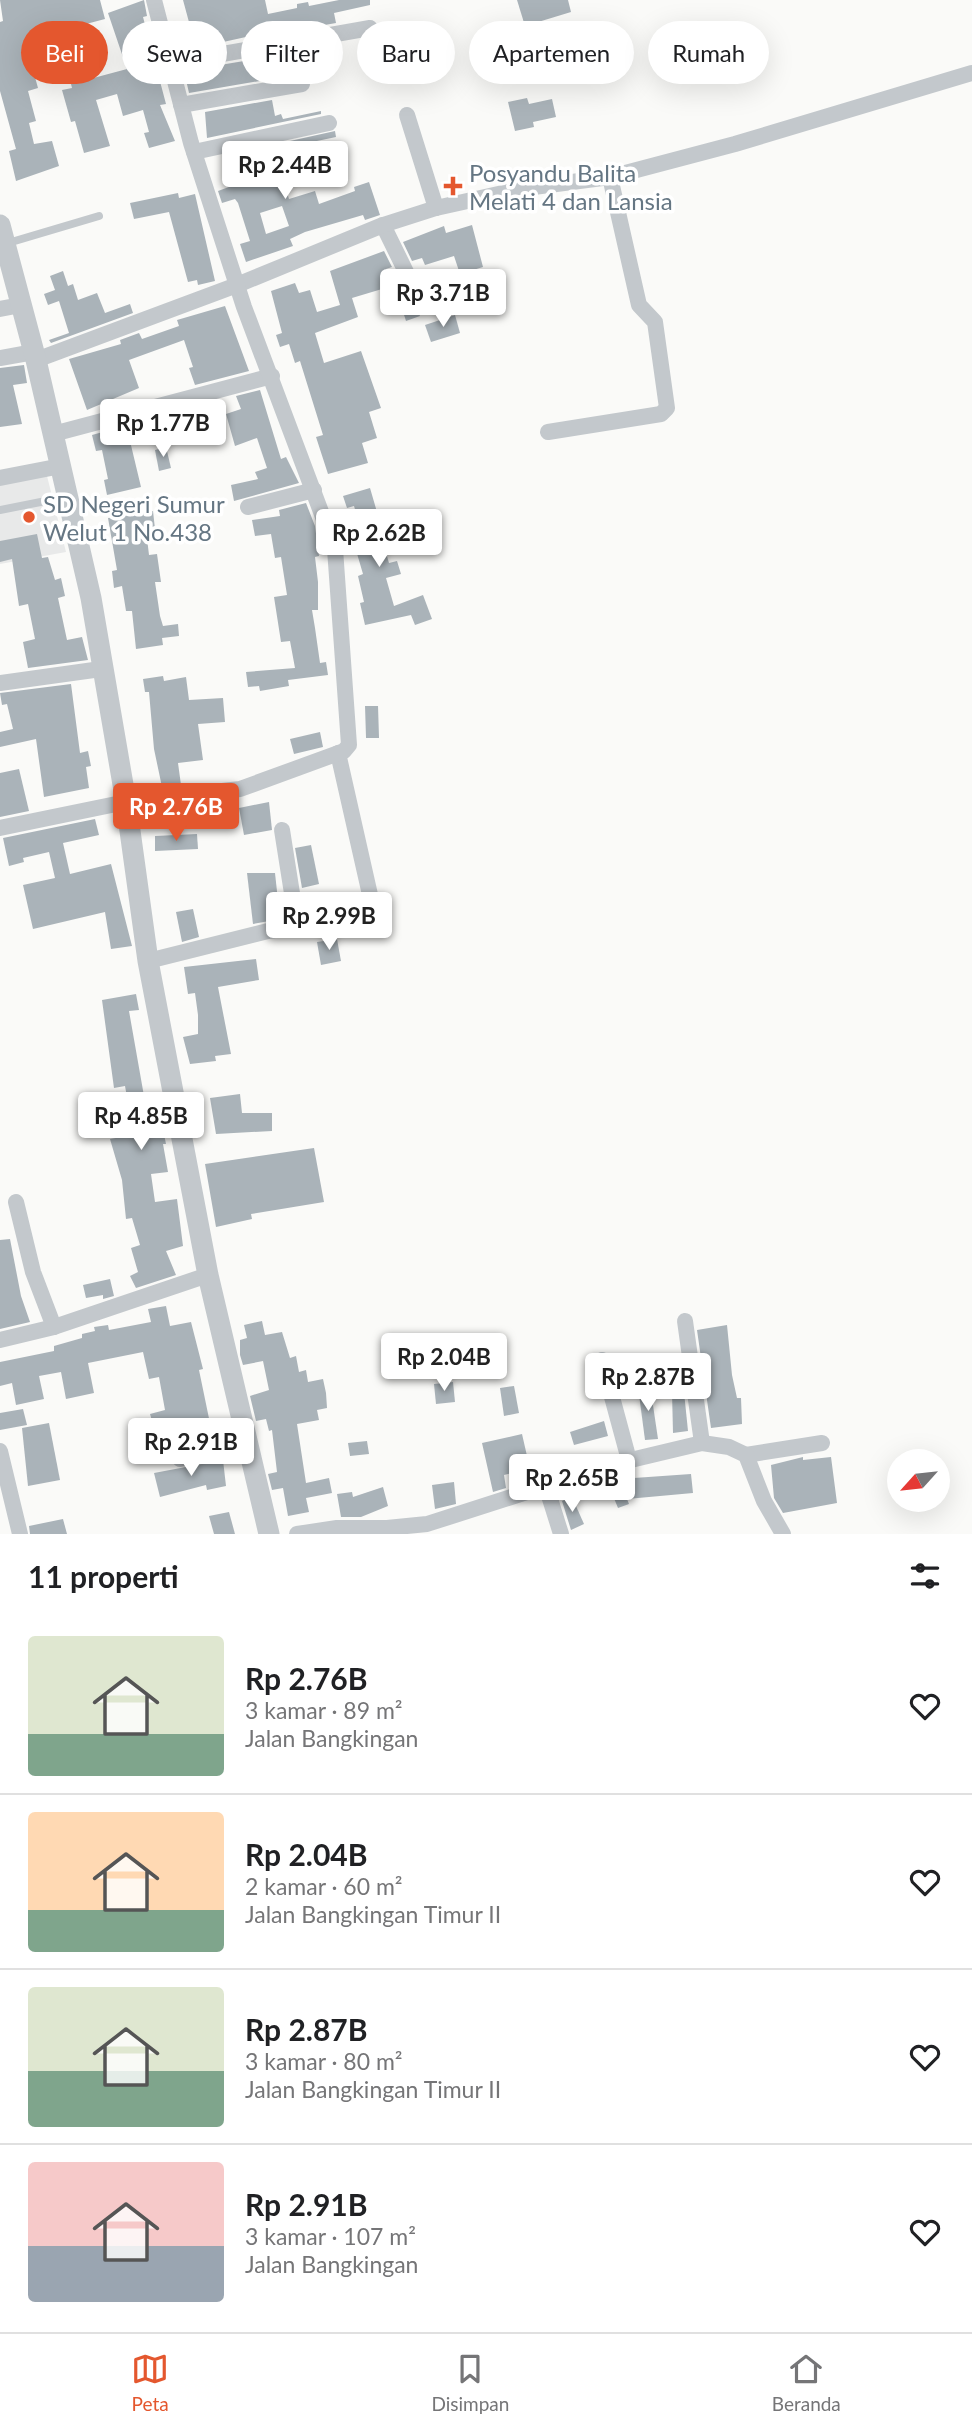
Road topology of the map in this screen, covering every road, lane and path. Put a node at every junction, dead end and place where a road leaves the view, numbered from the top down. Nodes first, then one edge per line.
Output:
1 (153, 0) edge
2 (159, 21) edge
3 (357, 30) edge
4 (227, 52) edge
5 (972, 73) edge
6 (176, 84) edge
7 (302, 84) dead end
8 (181, 105) junction
9 (407, 115) dead end
10 (329, 123) dead end
11 (194, 152) junction
12 (610, 177) junction
13 (436, 208) junction
14 (99, 216) dead end
15 (383, 225) junction
16 (3, 234) edge
17 (237, 285) junction
18 (428, 303) dead end
19 (11, 307) edge
20 (35, 356) junction
21 (0, 358) edge
22 (272, 376) junction
23 (548, 432) dead end
24 (53, 434) junction
25 (61, 466) junction
26 (0, 478) edge
27 (314, 490) junction
28 (69, 496) junction
29 (248, 507) dead end
30 (0, 510) edge
31 (101, 668) junction
32 (0, 683) edge
33 (338, 753) junction
34 (126, 802) junction
35 (0, 828) edge
36 (282, 830) dead end
37 (373, 908) dead end
38 (322, 923) dead end
39 (297, 925) junction
40 (148, 961) junction
41 (16, 1202) dead end
42 (208, 1275) junction
43 (685, 1321) dead end
44 (54, 1326) junction
45 (0, 1340) edge
46 (602, 1360) dead end
47 (249, 1443) junction
48 (702, 1443) junction
49 (822, 1443) dead end
50 (0, 1451) edge
51 (746, 1454) junction
52 (180, 1459) dead end
53 (629, 1460) junction
54 (546, 1486) junction
55 (20, 1534) edge
56 (269, 1534) edge
57 (296, 1534) edge
58 (561, 1534) edge
59 (783, 1534) edge

1 - 2 street
3 - 4 street
5 - 12 street
6 - 8 street
7 - 8 street
8 - 11 street
9 - 13 street
10 - 11 street
11 - 17 street
12 - 13 street
12 - 23 street
13 - 15 street
14 - 16 lane
15 - 17 street
15 - 18 street
16 - 19 street
17 - 20 street
17 - 22 street
19 - 20 street
20 - 21 street
20 - 24 street
22 - 24 street
22 - 27 street
24 - 25 street
25 - 26 street
25 - 28 street
27 - 29 street
27 - 33 street
28 - 30 lane
28 - 31 street
31 - 32 street
31 - 34 street
33 - 34 street
33 - 37 street
34 - 35 street
34 - 40 street
36 - 39 street
38 - 39 street
39 - 40 street
40 - 42 street
41 - 44 street
42 - 44 street
42 - 47 street
43 - 48 street
44 - 45 street
46 - 53 street
47 - 52 street
47 - 56 street
48 - 51 street
48 - 53 street
49 - 51 street
50 - 55 street
51 - 59 street
53 - 54 street
54 - 57 street
54 - 58 street

